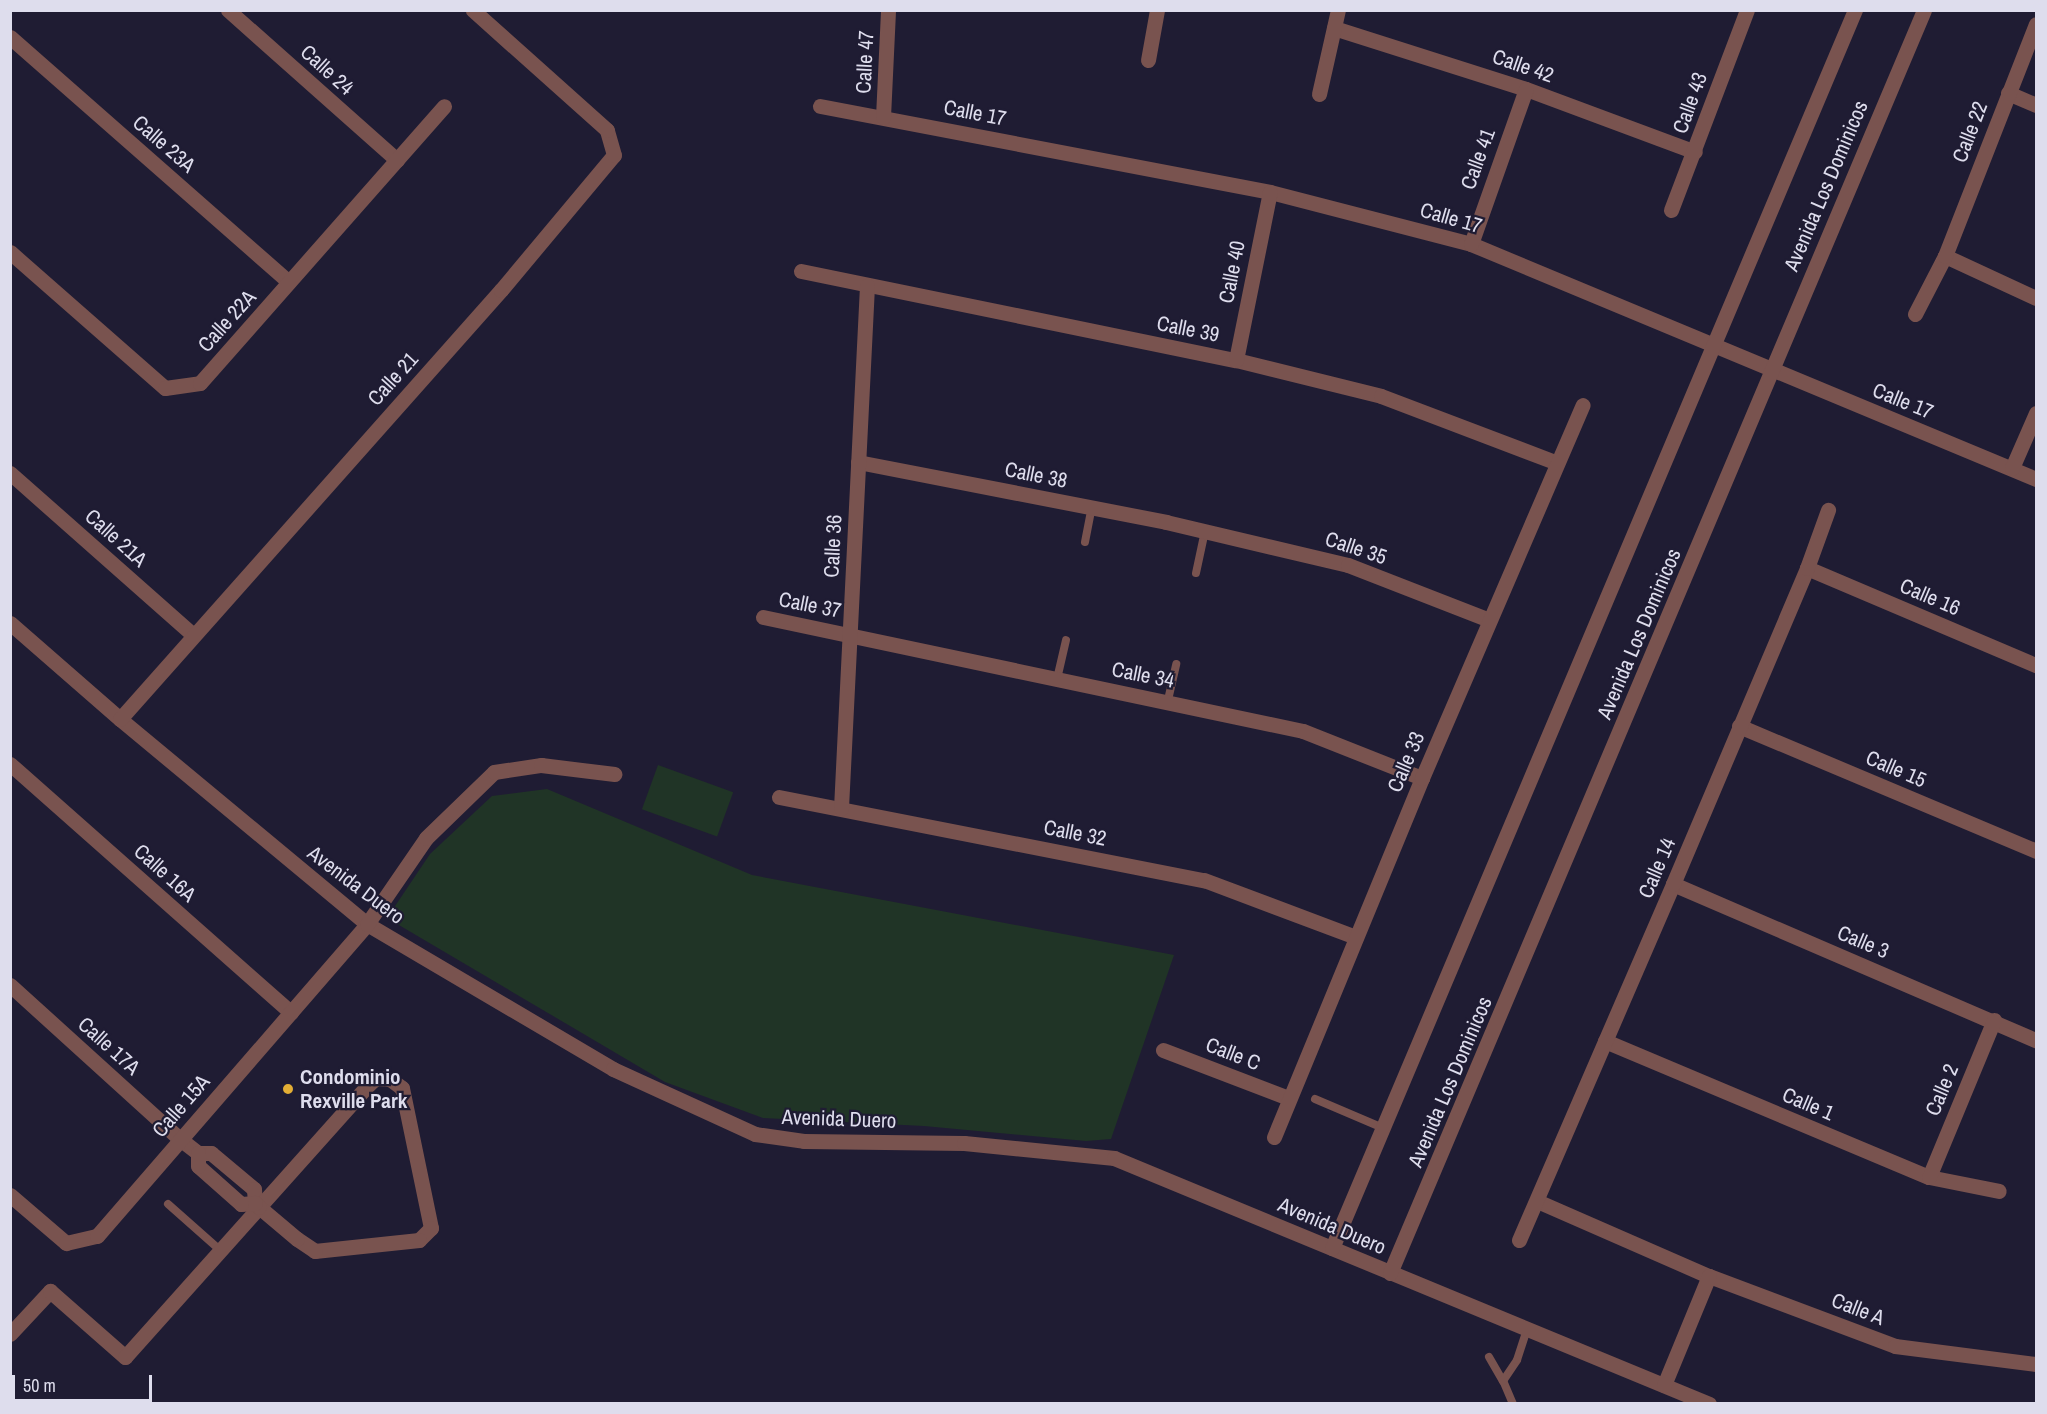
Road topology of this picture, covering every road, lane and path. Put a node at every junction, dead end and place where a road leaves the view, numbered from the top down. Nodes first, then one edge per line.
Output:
1 (228, 10) edge
2 (473, 10) edge
3 (888, 10) edge
4 (1157, 10) edge
5 (1338, 10) edge
6 (1748, 10) edge
7 (1855, 10) edge
8 (1924, 10) edge
9 (2037, 24) edge
10 (1334, 28) junction
11 (10, 37) edge
12 (1148, 60) dead end
13 (1526, 89) junction
14 (2008, 93) junction
15 (1319, 94) dead end
16 (2037, 105) edge
17 (444, 106) dead end
18 (820, 106) dead end
19 (883, 117) junction
20 (1695, 152) junction
21 (397, 160) junction
22 (1270, 192) junction
23 (1671, 210) dead end
24 (1471, 244) junction
25 (10, 252) edge
26 (1945, 256) junction
27 (801, 271) dead end
28 (289, 282) junction
29 (867, 286) junction
30 (2037, 298) edge
31 (1915, 314) dead end
32 (1712, 346) junction
33 (1236, 360) junction
34 (1771, 370) junction
35 (1583, 405) dead end
36 (2037, 414) edge
37 (858, 462) junction
38 (1557, 463) junction
39 (2012, 468) junction
40 (10, 473) edge
41 (2037, 478) edge
42 (1092, 507) junction
43 (1828, 510) dead end
44 (1205, 531) junction
45 (1085, 542) dead end
46 (1807, 568) junction
47 (1196, 573) dead end
48 (763, 617) dead end
49 (1489, 620) junction
50 (10, 622) edge
51 (850, 634) junction
52 (193, 635) junction
53 (1066, 640) dead end
54 (1176, 664) dead end
55 (2037, 665) edge
56 (1057, 679) junction
57 (1168, 700) junction
58 (120, 719) junction
59 (1739, 726) junction
60 (10, 764) edge
61 (614, 774) dead end
62 (1422, 778) junction
63 (779, 797) dead end
64 (841, 808) junction
65 (2037, 851) edge
66 (1673, 884) junction
67 (367, 924) junction
68 (1356, 938) junction
69 (10, 985) edge
70 (291, 1013) junction
71 (1994, 1020) junction
72 (2037, 1040) edge
73 (1605, 1041) junction
74 (1163, 1050) dead end
75 (1289, 1098) junction
76 (1315, 1099) dead end
77 (1383, 1128) junction
78 (1274, 1137) dead end
79 (180, 1139) junction
80 (1929, 1176) junction
81 (1999, 1191) dead end
82 (10, 1195) edge
83 (1537, 1201) junction
84 (168, 1204) dead end
85 (257, 1205) junction
86 (1519, 1240) dead end
87 (1332, 1248) junction
88 (220, 1250) junction
89 (1390, 1273) junction
90 (1709, 1276) junction
91 (1528, 1327) junction
92 (10, 1334) edge
93 (1489, 1357) dead end
94 (2037, 1364) edge
95 (1503, 1381) junction
96 (1665, 1385) junction
97 (1687, 1399) edge
98 (1513, 1404) edge
99 (1709, 1404) edge

1 - 21 street, Calle 24
2 - 52 street, Calle 21
3 - 19 street, Calle 47
4 - 12 street
5 - 10 street
6 - 20 street, Calle 43
7 - 32 street, Avenida Los Dominicos
8 - 34 street, Avenida Los Dominicos
9 - 14 street, Calle 22
10 - 13 street, Calle 42
10 - 15 street
11 - 28 street, Calle 23A
13 - 20 street, Calle 42
13 - 24 street, Calle 41
14 - 16 street
14 - 26 street, Calle 22
17 - 21 street, Calle 22A
18 - 19 street, Calle 17
19 - 22 street, Calle 17
20 - 23 street, Calle 43
21 - 28 street, Calle 22A
22 - 24 street, Calle 17
22 - 33 street, Calle 40
24 - 32 street, Calle 17
25 - 28 street, Calle 22A
26 - 30 street
26 - 31 street, Calle 22
27 - 29 street, Calle 39
29 - 33 street, Calle 39
29 - 37 street, Calle 36
32 - 34 street, Calle 17
32 - 77 street, Avenida Los Dominicos
33 - 38 street, Calle 39
34 - 39 street, Calle 17
34 - 89 street, Avenida Los Dominicos
35 - 38 street, Calle 33
36 - 39 street
37 - 42 street, Calle 38
37 - 51 street, Calle 36
38 - 49 street, Calle 33
39 - 41 street, Calle 17
40 - 52 street, Calle 21A
42 - 44 street, Calle 38
42 - 45 lane
43 - 46 street, Calle 14
44 - 47 lane
44 - 49 street, Calle 35
46 - 55 street, Calle 16
46 - 59 street, Calle 14
48 - 51 street, Calle 37
49 - 62 street, Calle 33
50 - 58 street, Avenida Duero
51 - 56 street, Calle 34
51 - 64 street, Calle 36
52 - 58 street, Calle 21
53 - 56 lane
54 - 57 lane
56 - 57 street, Calle 34
57 - 62 street, Calle 34
58 - 67 street, Avenida Duero
59 - 65 street, Calle 15
59 - 66 street, Calle 14
60 - 70 street, Calle 16A
61 - 67 street, Calle 15A
62 - 68 street, Calle 33
63 - 64 street, Calle 32
64 - 68 street, Calle 32
66 - 71 street, Calle 3
66 - 73 street, Calle 14
67 - 70 street, Calle 15A
67 - 87 street, Avenida Duero
68 - 75 street, Calle 33
69 - 79 street, Calle 17A
70 - 79 street, Calle 15A
71 - 72 street, Calle 3
71 - 80 street, Calle 2
73 - 80 street, Calle 1
73 - 83 street, Calle 14
74 - 75 street, Calle C
75 - 78 street, Calle 33
76 - 77 lane
77 - 87 street, Avenida Los Dominicos
79 - 82 street, Calle 15A
79 - 85 street, Calle 17A
80 - 81 street, Calle 1
83 - 86 street, Calle 14
83 - 90 street, Calle A
84 - 88 lane
85 - 85 street
85 - 88 street
87 - 89 street, Avenida Duero
88 - 92 street
89 - 91 street, Avenida Duero
90 - 94 street, Calle A
90 - 96 street
91 - 95 lane
91 - 96 street, Avenida Duero
93 - 95 lane
95 - 98 lane
96 - 97 street, Avenida Duero
97 - 99 street, Avenida Duero

